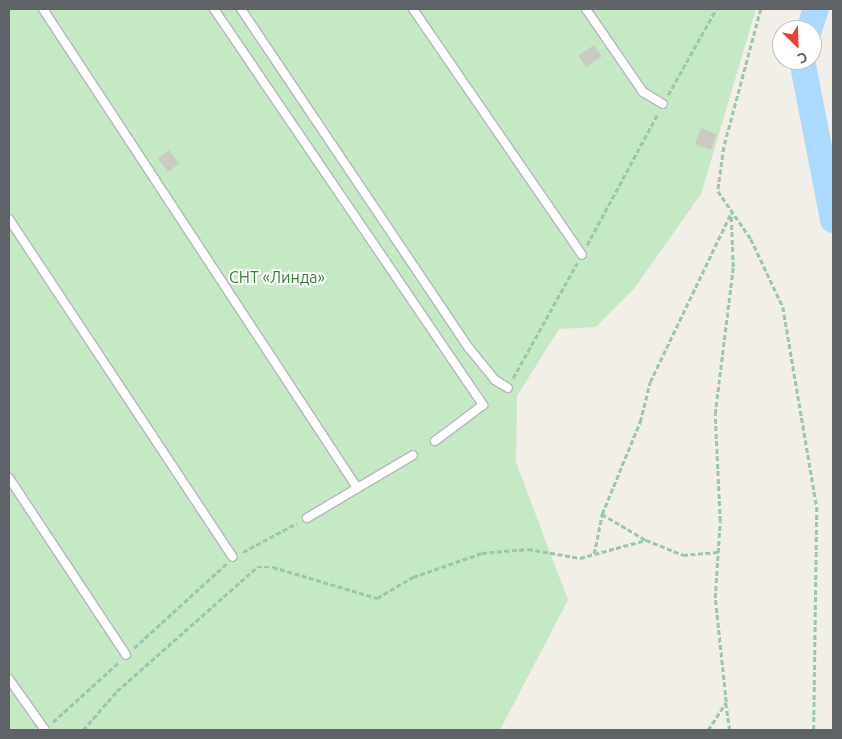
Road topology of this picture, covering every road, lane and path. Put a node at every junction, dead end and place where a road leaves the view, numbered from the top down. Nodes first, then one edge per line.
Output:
1 (43, 9) edge
2 (214, 9) edge
3 (241, 9) edge
4 (413, 9) edge
5 (586, 9) edge
6 (716, 9) edge
7 (761, 9) edge
8 (663, 104) junction
9 (731, 214) junction
10 (9, 218) edge
11 (582, 255) junction
12 (508, 388) joint
13 (435, 441) dead end
14 (413, 455) dead end
15 (9, 478) edge
16 (356, 486) junction
17 (602, 514) junction
18 (307, 518) joint
19 (646, 540) junction
20 (718, 552) junction
21 (594, 554) junction
22 (233, 557) junction
23 (126, 655) junction
24 (9, 679) edge
25 (726, 702) junction
26 (44, 730) edge
27 (83, 730) edge
28 (708, 730) edge
29 (730, 730) edge
30 (814, 730) edge

1 - 16 lane
2 - 13 lane
3 - 12 lane
4 - 11 lane
5 - 8 lane
6 - 8 path
7 - 9 path
8 - 11 path
9 - 17 path
9 - 20 path
9 - 30 path
10 - 22 lane
11 - 12 path
14 - 16 lane
15 - 23 lane
16 - 18 lane
17 - 19 path
17 - 21 path
18 - 22 path
19 - 20 path
19 - 21 path
20 - 25 path
21 - 27 path
22 - 23 path
23 - 26 path
24 - 26 lane
25 - 28 path
25 - 29 path

